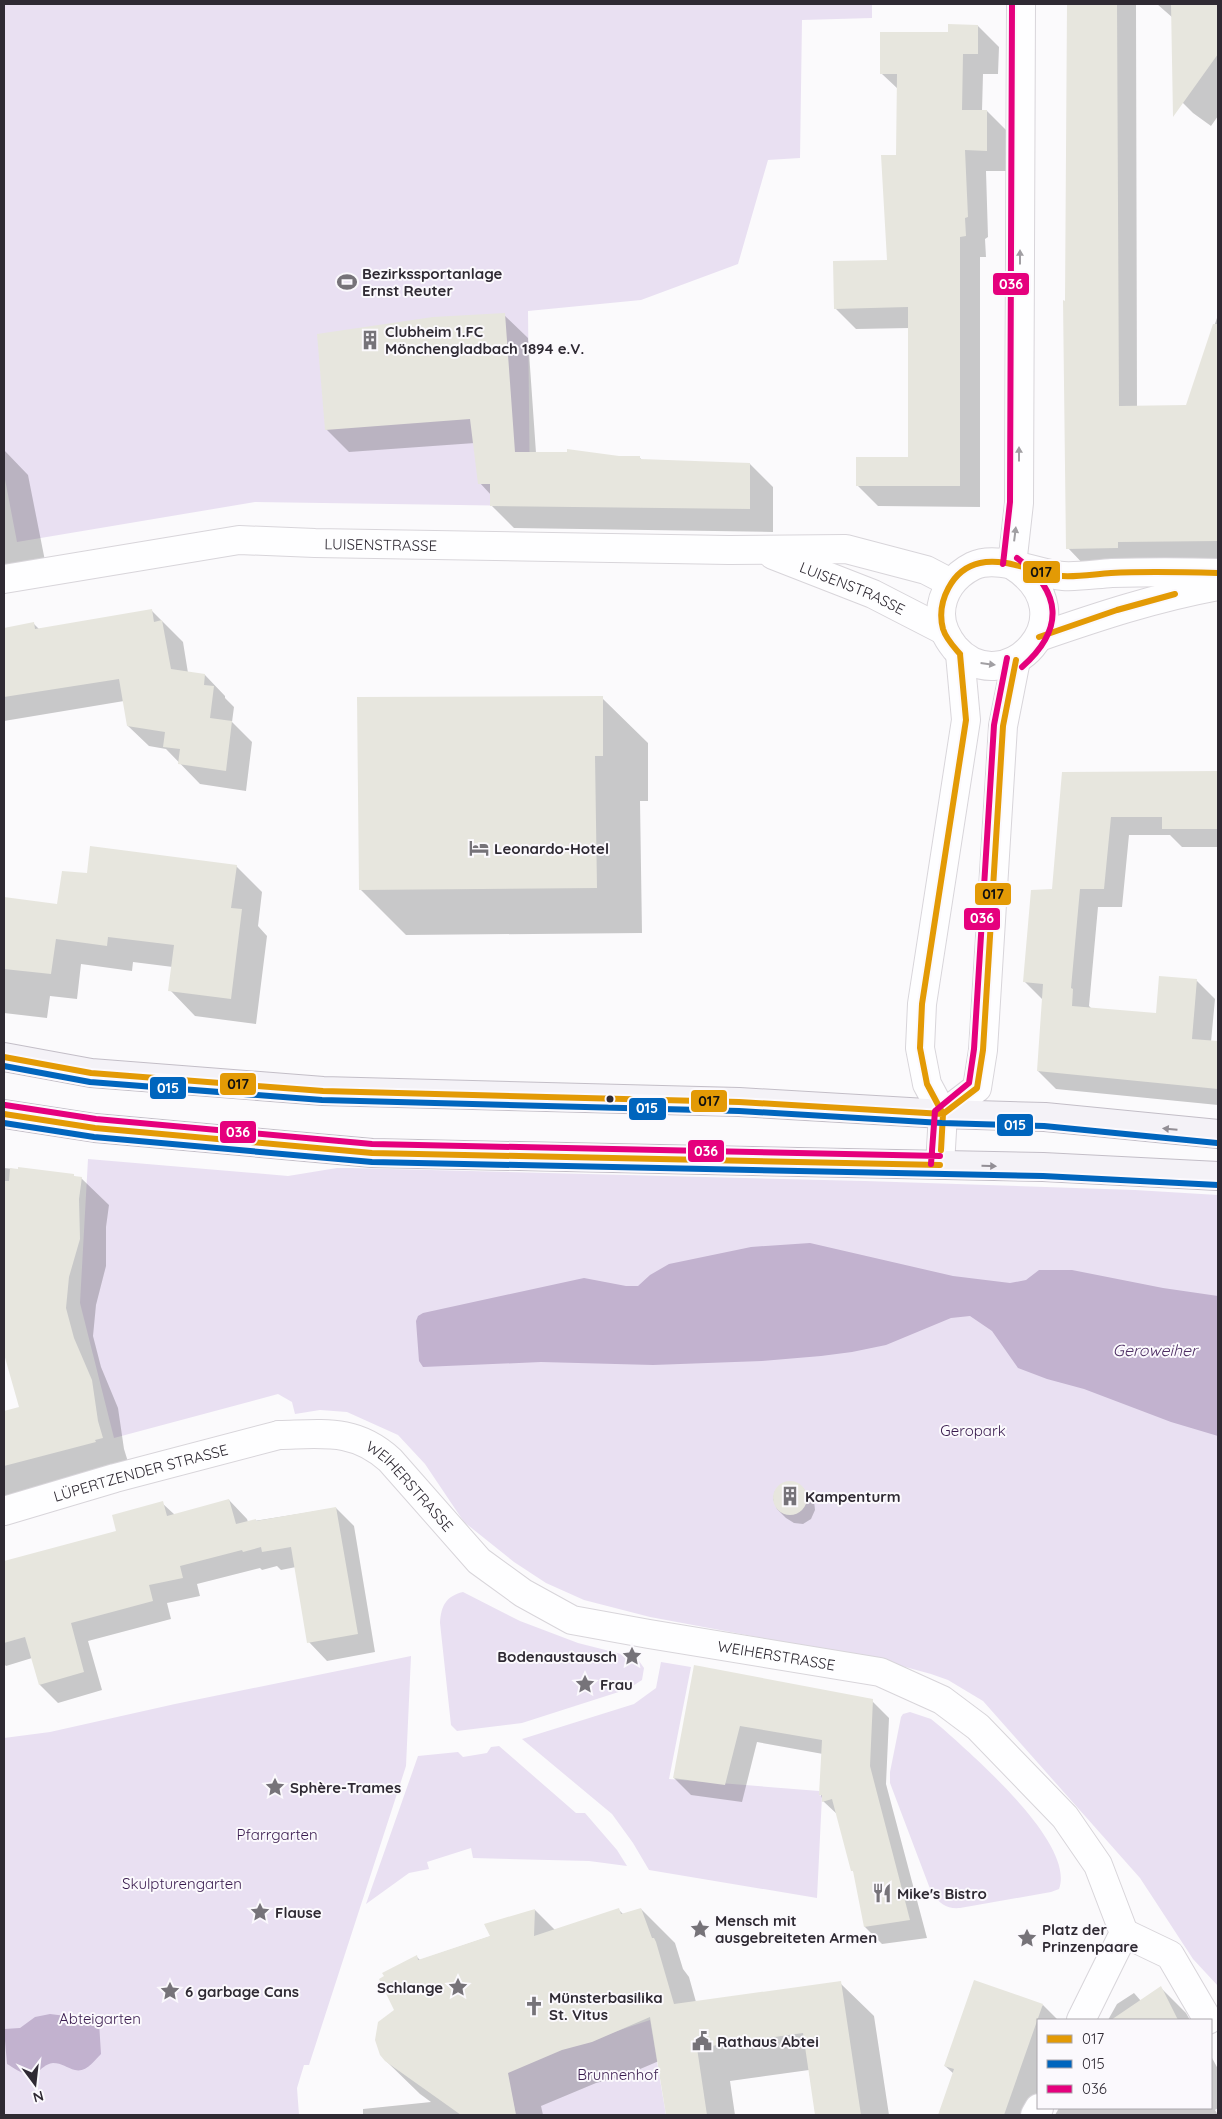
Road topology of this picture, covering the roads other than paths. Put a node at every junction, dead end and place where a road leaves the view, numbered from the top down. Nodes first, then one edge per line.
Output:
1 (1020, 4) edge
2 (760, 549) junction
3 (1012, 565) junction
4 (1218, 573) edge
5 (4, 579) edge
6 (951, 583) junction
7 (1218, 586) edge
8 (943, 630) junction
9 (1039, 637) junction
10 (960, 654) junction
11 (1016, 660) junction
12 (4, 1057) edge
13 (4, 1114) edge
14 (944, 1114) junction
15 (1218, 1134) edge
16 (940, 1165) junction
17 (1218, 1176) edge
18 (279, 1435) joint
19 (4, 1511) edge
20 (1124, 1934) junction
21 (1082, 2019) edge
22 (1207, 2019) edge
23 (1212, 2027) edge
24 (1218, 2038) edge

3 -> 1 street
2 - 5 street, LUISENSTRASSE
2 - 6 street, LUISENSTRASSE
2 - 8 street, LUISENSTRASSE
3 - 4 street
3 - 6 street
3 - 9 street
6 - 8 street
7 - 9 street
8 - 10 street
9 - 11 street
10 -> 11 street
10 - 14 street
11 - 14 street
12 - 14 main road
13 - 16 main road
15 -> 14 main road
14 - 16 street
16 -> 17 main road
18 - 19 street, LÜPERTZENDER STRASSE
18 - 20 street, WEIHERSTRASSE
20 - 21 street
20 - 22 street
23 - 24 street

